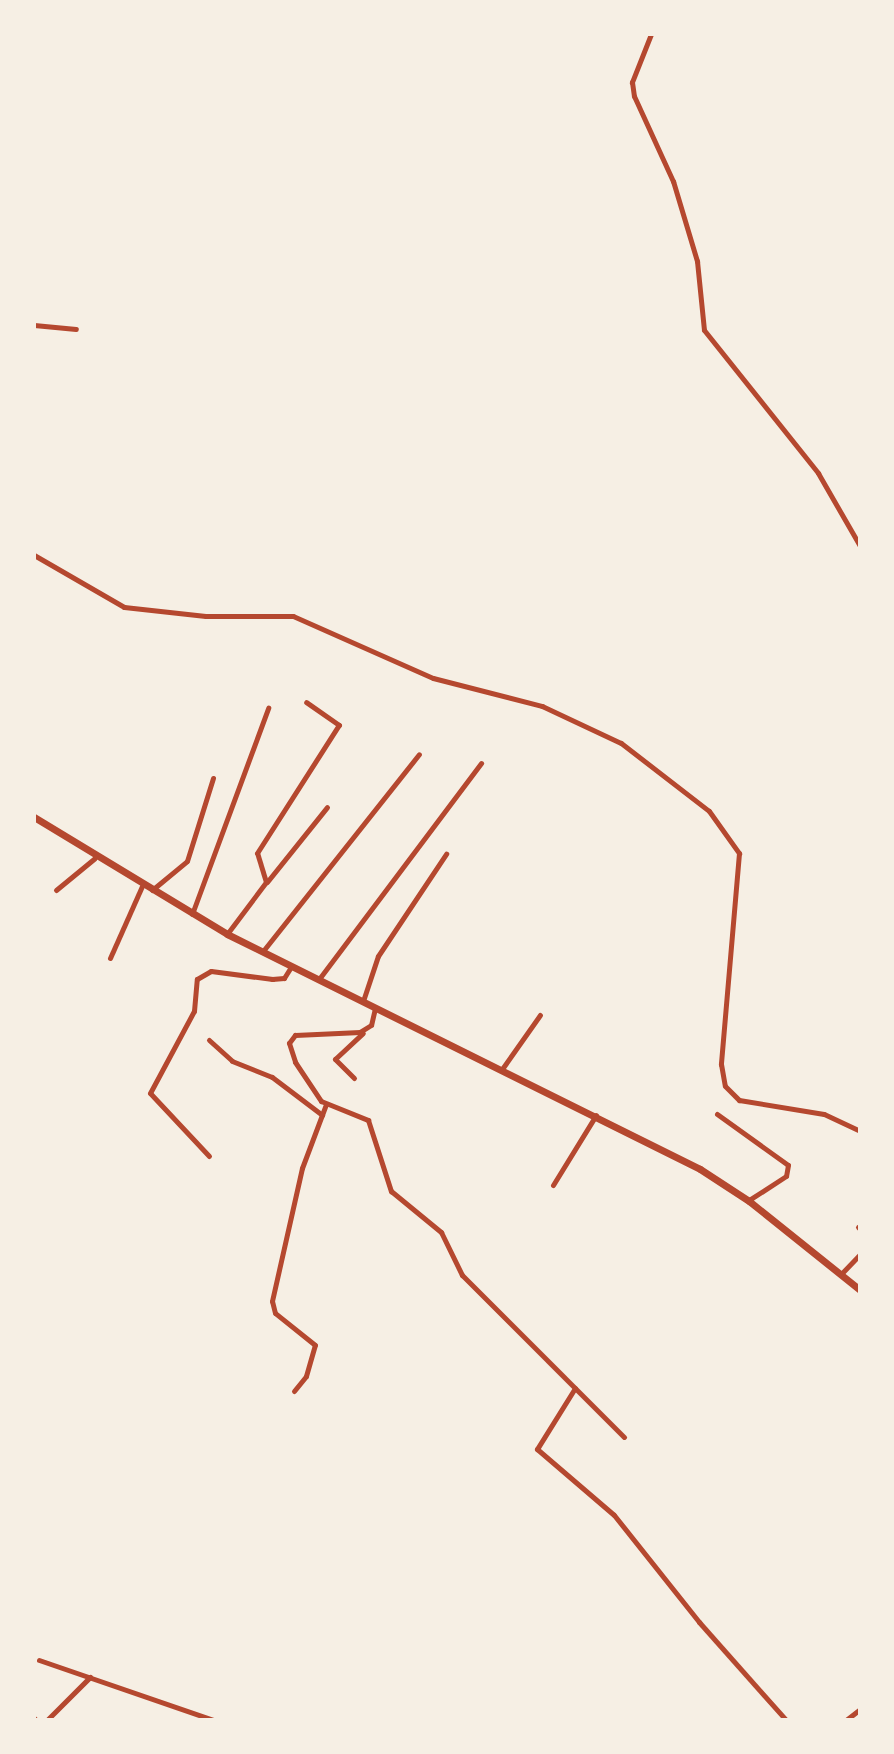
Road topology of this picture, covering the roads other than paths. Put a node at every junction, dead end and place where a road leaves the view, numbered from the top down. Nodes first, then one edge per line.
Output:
1 (651, 34) edge
2 (34, 325) edge
3 (76, 329) dead end
4 (860, 546) edge
5 (34, 555) edge
6 (306, 702) dead end
7 (268, 708) dead end
8 (419, 754) dead end
9 (481, 763) dead end
10 (213, 778) dead end
11 (327, 807) dead end
12 (34, 817) edge
13 (446, 854) dead end
14 (95, 858) junction
15 (266, 882) junction
16 (142, 886) junction
17 (56, 890) dead end
18 (151, 891) junction
19 (192, 914) junction
20 (227, 934) junction
21 (262, 952) junction
22 (110, 958) dead end
23 (291, 967) junction
24 (318, 980) junction
25 (363, 1002) junction
26 (375, 1008) junction
27 (540, 1015) dead end
28 (366, 1030) junction
29 (209, 1040) dead end
30 (502, 1069) junction
31 (354, 1078) dead end
32 (326, 1104) junction
33 (597, 1114) junction
34 (717, 1114) dead end
35 (322, 1115) junction
36 (860, 1131) edge
37 (209, 1156) dead end
38 (553, 1185) dead end
39 (749, 1201) junction
40 (860, 1254) edge
41 (840, 1275) junction
42 (860, 1290) edge
43 (575, 1388) junction
44 (294, 1391) dead end
45 (624, 1437) dead end
46 (39, 1660) dead end
47 (90, 1677) junction
48 (860, 1709) edge
49 (47, 1720) edge
50 (213, 1720) edge
51 (786, 1720) edge
52 (846, 1720) edge

1 - 4 street
2 - 3 street
5 - 36 street
6 - 15 street
7 - 19 street
8 - 21 street
9 - 24 street
10 - 18 street
11 - 15 street
12 - 14 main road
13 - 25 street
14 - 16 main road
14 - 17 street
15 - 20 street
16 - 18 main road
16 - 22 street
18 - 19 main road
19 - 20 main road
20 - 21 main road
21 - 23 main road
23 - 24 main road
23 - 37 street
24 - 25 main road
25 - 26 main road
26 - 28 street
26 - 30 main road
27 - 30 street
28 - 31 street
28 - 32 street
29 - 35 street
30 - 33 main road
32 - 35 street
32 - 43 street
33 - 38 street
33 - 39 main road
34 - 39 street
35 - 44 street
39 - 41 main road
40 - 41 street
41 - 42 main road
43 - 45 street
43 - 51 street
46 - 47 street
47 - 49 street
47 - 50 street
48 - 52 street

